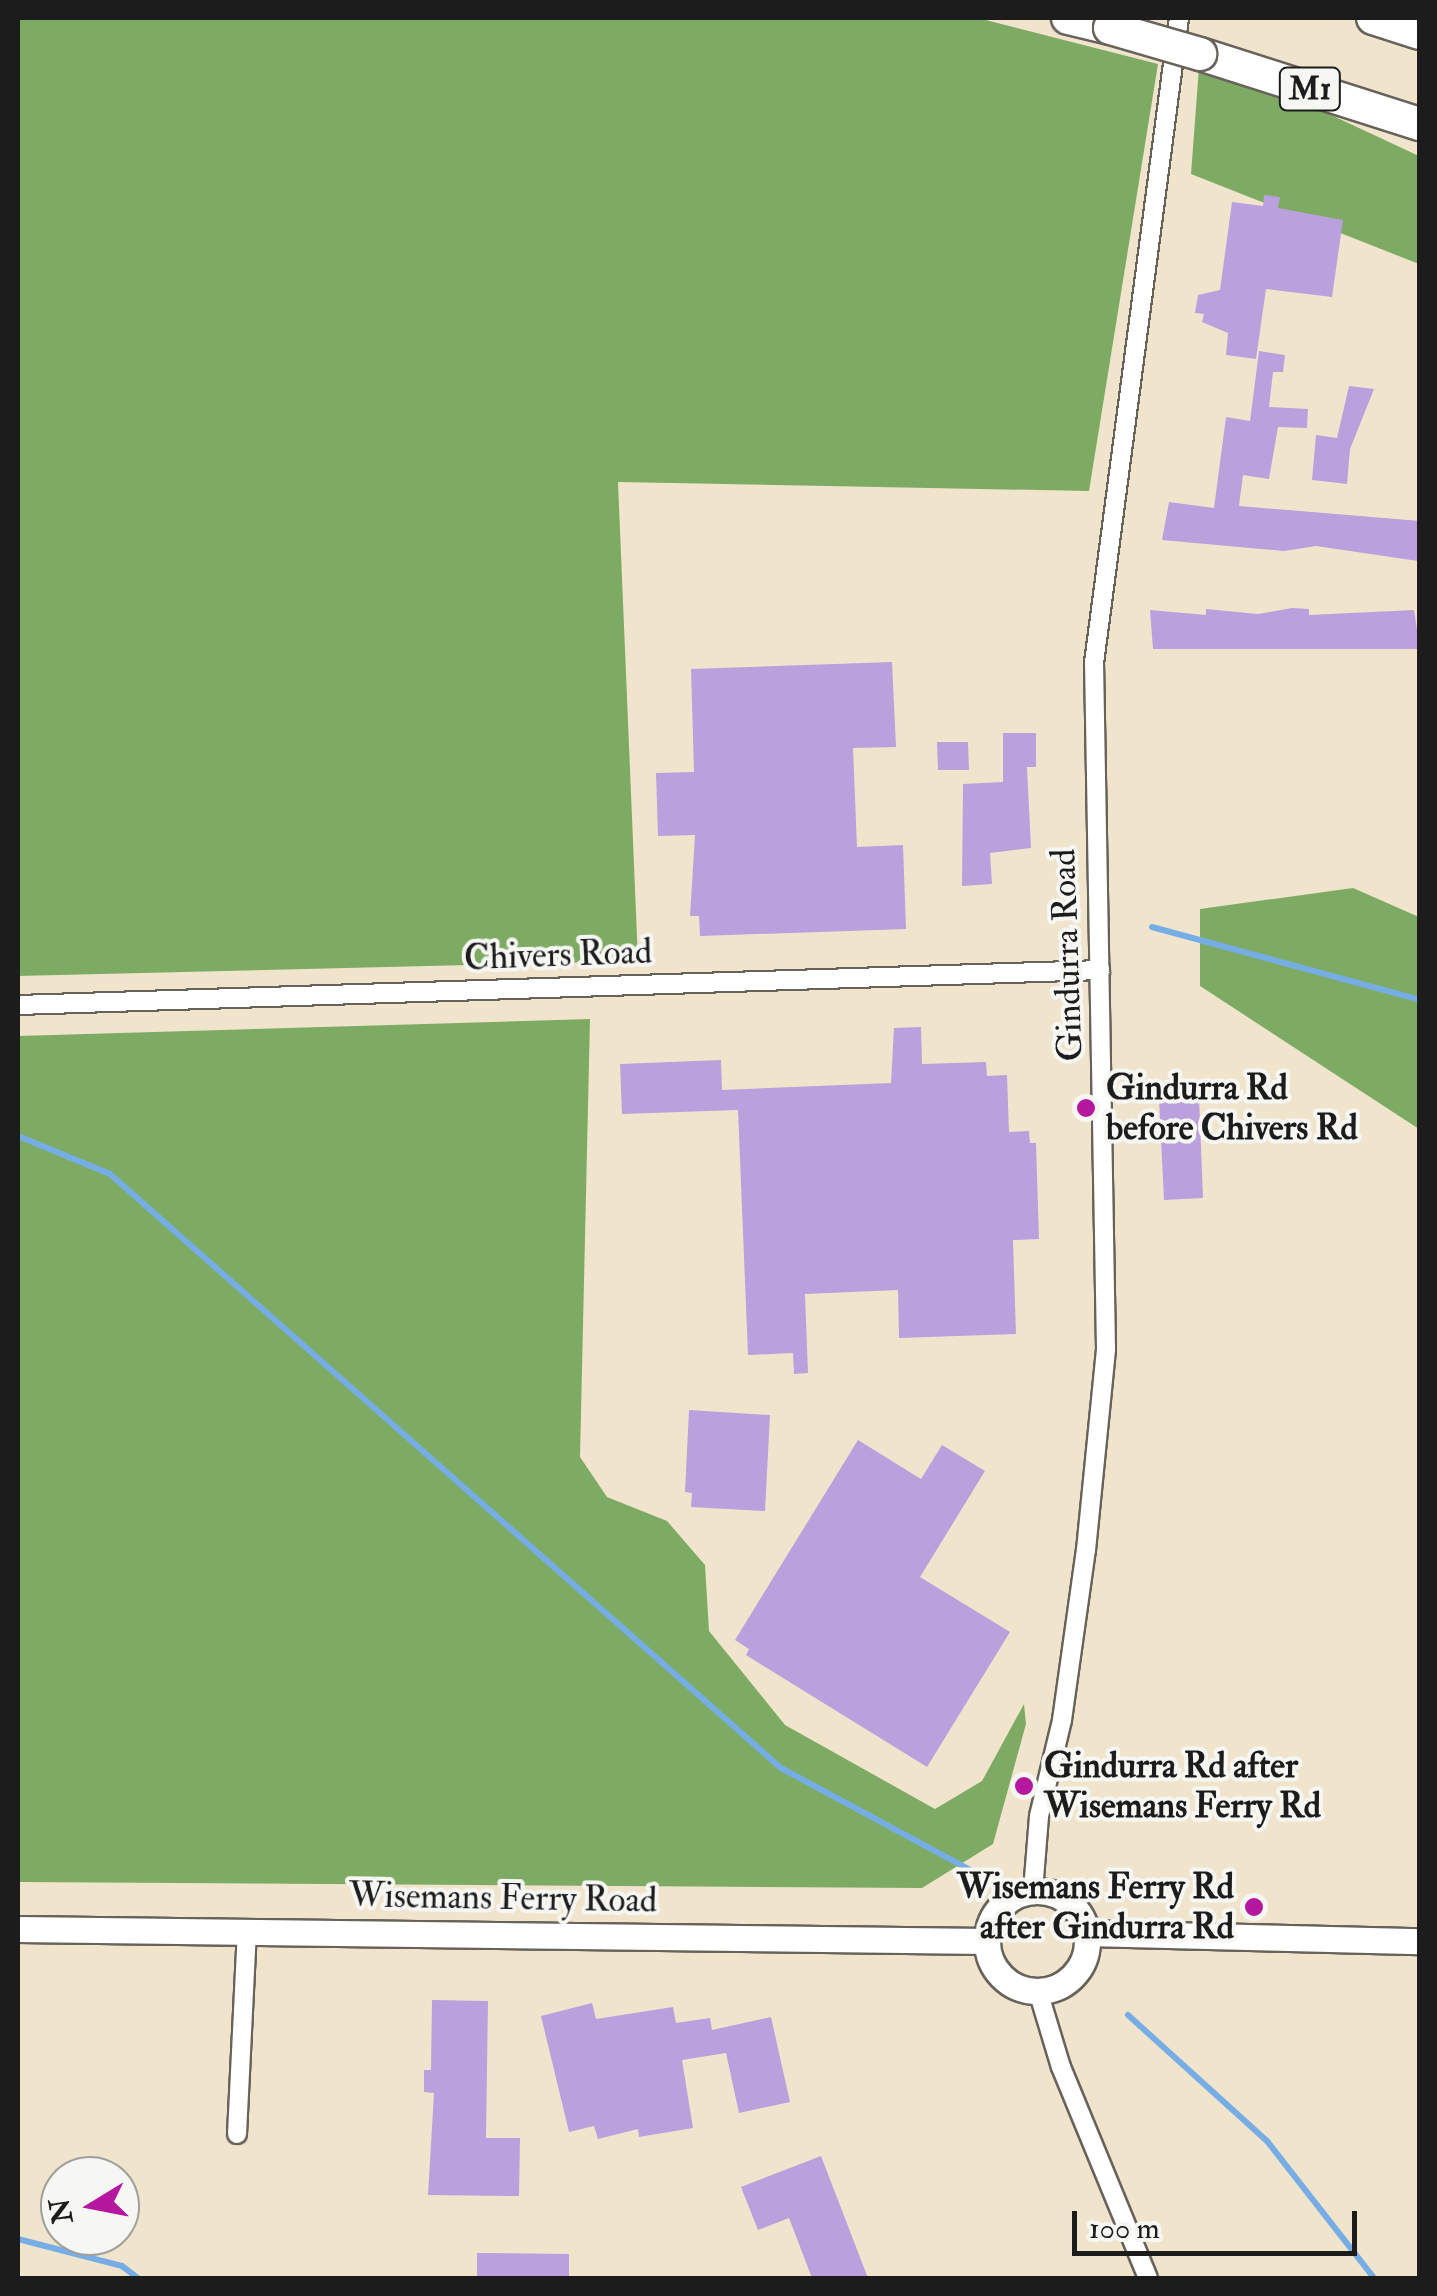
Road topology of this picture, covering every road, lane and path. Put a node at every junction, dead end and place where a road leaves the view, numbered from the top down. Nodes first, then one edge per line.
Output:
1 (1068, 18) edge
2 (1178, 18) edge
3 (1373, 18) edge
4 (1420, 33) edge
5 (1420, 124) edge
6 (1100, 970) junction
7 (18, 1005) edge
8 (1033, 1891) junction
9 (18, 1928) edge
10 (246, 1929) junction
11 (1087, 1933) junction
12 (987, 1942) junction
13 (1420, 1942) edge
14 (1038, 1992) junction
15 (237, 2134) dead end
16 (1148, 2278) edge

1 - 5 highway, M1, bridge
2 - 6 street, Gindurra Road
3 - 4 highway
6 - 7 street, Chivers Road
6 - 8 street, Gindurra Road
8 - 11 main road
8 - 12 main road
9 - 10 main road, Wisemans Ferry Road
10 - 12 main road, Wisemans Ferry Road
10 - 15 street
11 - 13 main road
11 - 14 main road
12 - 14 main road
14 - 16 street

